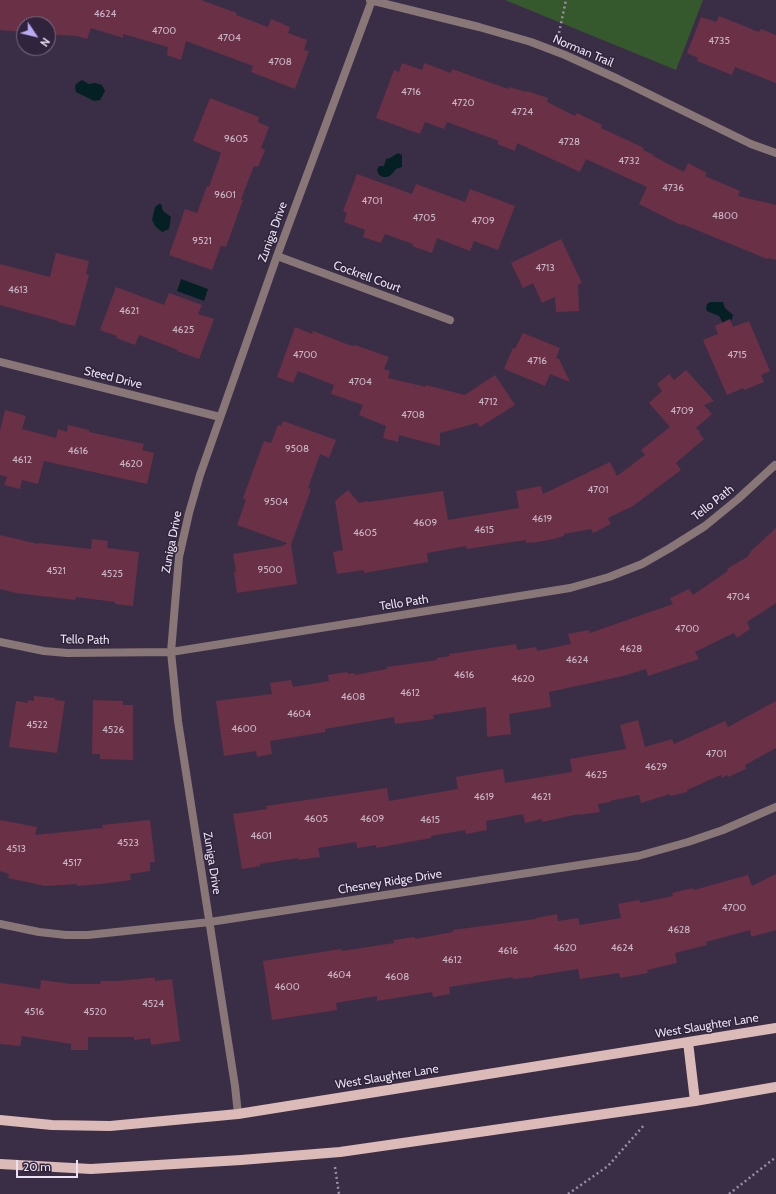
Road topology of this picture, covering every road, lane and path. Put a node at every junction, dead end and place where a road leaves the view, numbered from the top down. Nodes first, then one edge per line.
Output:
1 (371, 0) edge
2 (566, 0) edge
3 (559, 33) dead end
4 (776, 153) edge
5 (277, 256) junction
6 (450, 320) dead end
7 (0, 362) edge
8 (220, 417) junction
9 (776, 466) edge
10 (0, 642) edge
11 (171, 652) junction
12 (776, 807) edge
13 (210, 922) junction
14 (0, 924) edge
15 (776, 1028) edge
16 (688, 1042) junction
17 (776, 1087) edge
18 (695, 1100) junction
19 (238, 1114) junction
20 (0, 1120) edge
21 (647, 1122) dead end
22 (776, 1157) edge
23 (0, 1164) edge
24 (335, 1167) dead end
25 (339, 1194) edge
26 (568, 1194) edge
27 (728, 1194) edge

1 - 4 street, Norman Trail
1 - 5 street, Zuniga Drive
2 - 3 path
5 - 6 street, Cockrell Court
5 - 8 street, Zuniga Drive
7 - 8 street, Steed Drive
8 - 11 street, Zuniga Drive
9 - 11 street, Tello Path
10 - 11 street, Tello Path
11 - 13 street, Zuniga Drive
12 - 13 street, Chesney Ridge Drive
13 - 14 street, Chesney Ridge Drive
13 - 19 street, Zuniga Drive
15 - 16 main road, West Slaughter Lane
16 - 18 main road
16 - 19 main road, West Slaughter Lane
17 - 18 main road
18 - 23 main road
19 - 20 main road, West Slaughter Lane
21 - 26 path
22 - 27 path
24 - 25 path

